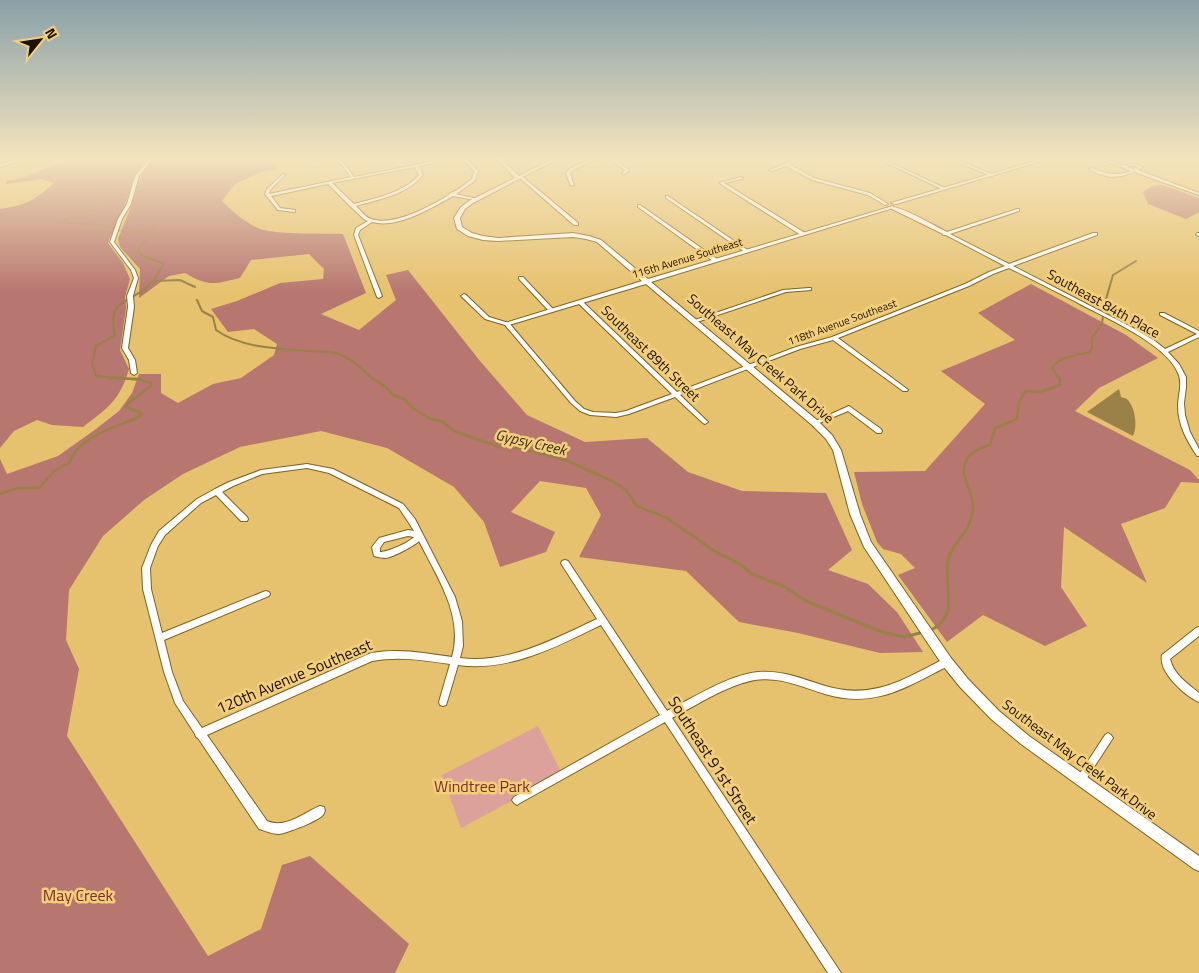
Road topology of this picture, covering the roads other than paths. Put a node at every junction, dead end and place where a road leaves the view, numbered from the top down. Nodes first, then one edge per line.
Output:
1 (129, 202) edge
2 (274, 202) edge
3 (348, 202) edge
4 (363, 202) edge
5 (435, 202) edge
6 (472, 202) edge
7 (476, 202) edge
8 (551, 202) edge
9 (675, 202) edge
10 (752, 202) edge
11 (887, 202) edge
12 (902, 202) edge
13 (893, 205) junction
14 (352, 206) junction
15 (639, 206) dead end
16 (1018, 210) dead end
17 (294, 211) dead end
18 (458, 216) junction
19 (370, 221) junction
20 (576, 224) dead end
21 (803, 234) junction
22 (945, 234) junction
23 (1095, 234) dead end
24 (747, 251) junction
25 (715, 260) junction
26 (1010, 266) junction
27 (521, 278) dead end
28 (648, 280) junction
29 (809, 289) dead end
30 (379, 296) dead end
31 (464, 296) dead end
32 (580, 302) junction
33 (551, 310) junction
34 (1162, 314) dead end
35 (695, 321) junction
36 (507, 324) junction
37 (1199, 334) edge
38 (834, 338) junction
39 (1164, 352) junction
40 (749, 367) junction
41 (134, 373) dead end
42 (905, 390) dead end
43 (677, 395) junction
44 (705, 422) dead end
45 (816, 423) junction
46 (879, 431) dead end
47 (1199, 454) edge
48 (217, 491) junction
49 (244, 519) dead end
50 (419, 535) junction
51 (565, 563) dead end
52 (266, 594) dead end
53 (603, 620) junction
54 (1199, 632) edge
55 (159, 638) junction
56 (455, 660) junction
57 (947, 662) junction
58 (1199, 698) edge
59 (443, 702) dead end
60 (666, 716) junction
61 (199, 734) junction
62 (1108, 738) dead end
63 (1080, 781) junction
64 (517, 800) dead end
65 (320, 811) dead end
66 (1199, 864) edge
67 (833, 972) edge

1 - 41 street
2 - 17 street
3 - 14 street
4 - 14 street
5 - 19 street
6 - 18 street
7 - 18 street
8 - 20 street
9 - 24 street
10 - 21 street
11 - 13 street, Southeast 84th Place
12 - 13 street, 116th Avenue Southeast
13 - 21 street, 116th Avenue Southeast
13 - 22 street, Southeast 84th Place
14 - 19 street
15 - 25 street
16 - 22 street
18 - 28 street, Southeast May Creek Park Drive
19 - 30 street
21 - 24 street, 116th Avenue Southeast
22 - 26 street, Southeast 84th Place
23 - 26 street, 118th Avenue Southeast
24 - 25 street, 116th Avenue Southeast
25 - 28 street, 116th Avenue Southeast
26 - 38 street, 118th Avenue Southeast
26 - 39 street, Southeast 84th Place
27 - 33 street
28 - 32 street, 116th Avenue Southeast
28 - 35 street, Southeast May Creek Park Drive
29 - 35 street
31 - 36 street
32 - 33 street, 116th Avenue Southeast
32 - 43 street, Southeast 89th Street
33 - 36 street, 116th Avenue Southeast
34 - 37 street
35 - 40 street, Southeast May Creek Park Drive
36 - 43 street, 118th Avenue Southeast
37 - 39 street
38 - 40 street, 118th Avenue Southeast
38 - 42 street
39 - 47 street, Southeast 84th Place
40 - 43 street, 118th Avenue Southeast
40 - 45 street, Southeast May Creek Park Drive
43 - 44 street, Southeast 89th Street
45 - 46 street
45 - 57 street, Southeast May Creek Park Drive
48 - 49 street
48 - 50 street
48 - 55 street
50 - 50 street
50 - 56 street
51 - 53 street, Southeast 91st Street
52 - 55 street
53 - 56 street, 120th Avenue Southeast
53 - 60 street, Southeast 91st Street
54 - 58 street
55 - 61 street
56 - 59 street
56 - 61 street, 120th Avenue Southeast
57 - 60 street
57 - 63 street, Southeast May Creek Park Drive
60 - 64 street
60 - 67 street, Southeast 91st Street
61 - 65 street
62 - 63 street
63 - 66 street, Southeast May Creek Park Drive

